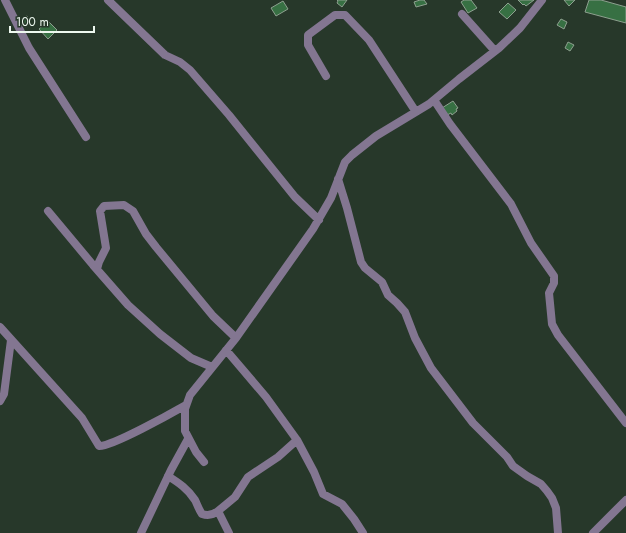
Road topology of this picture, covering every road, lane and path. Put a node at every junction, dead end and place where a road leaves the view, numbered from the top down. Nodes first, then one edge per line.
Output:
1 (5, 0) edge
2 (108, 0) edge
3 (542, 0) edge
4 (462, 14) dead end
5 (495, 51) junction
6 (326, 76) dead end
7 (434, 100) junction
8 (416, 112) junction
9 (86, 137) dead end
10 (338, 179) junction
11 (48, 211) dead end
12 (319, 220) junction
13 (96, 269) junction
14 (0, 327) edge
15 (236, 338) junction
16 (11, 340) junction
17 (226, 350) junction
18 (212, 367) junction
19 (0, 401) edge
20 (186, 405) junction
21 (626, 423) edge
22 (188, 439) junction
23 (297, 440) junction
24 (204, 462) dead end
25 (168, 476) junction
26 (626, 500) edge
27 (218, 511) junction
28 (140, 533) edge
29 (229, 533) edge
30 (363, 533) edge
31 (558, 533) edge
32 (593, 533) edge

1 - 9 street
2 - 12 street
3 - 5 street
4 - 5 street
5 - 7 street
6 - 8 street
7 - 8 street
7 - 21 street
8 - 10 street
10 - 12 street
10 - 31 street
11 - 13 street
12 - 15 street
13 - 15 street
13 - 18 street
14 - 16 street
15 - 17 street
16 - 19 street
16 - 20 street
17 - 18 street
17 - 23 street
18 - 20 street
20 - 22 street
22 - 24 street
22 - 25 street
23 - 27 street
23 - 30 street
25 - 27 street
25 - 28 street
26 - 32 street
27 - 29 street

